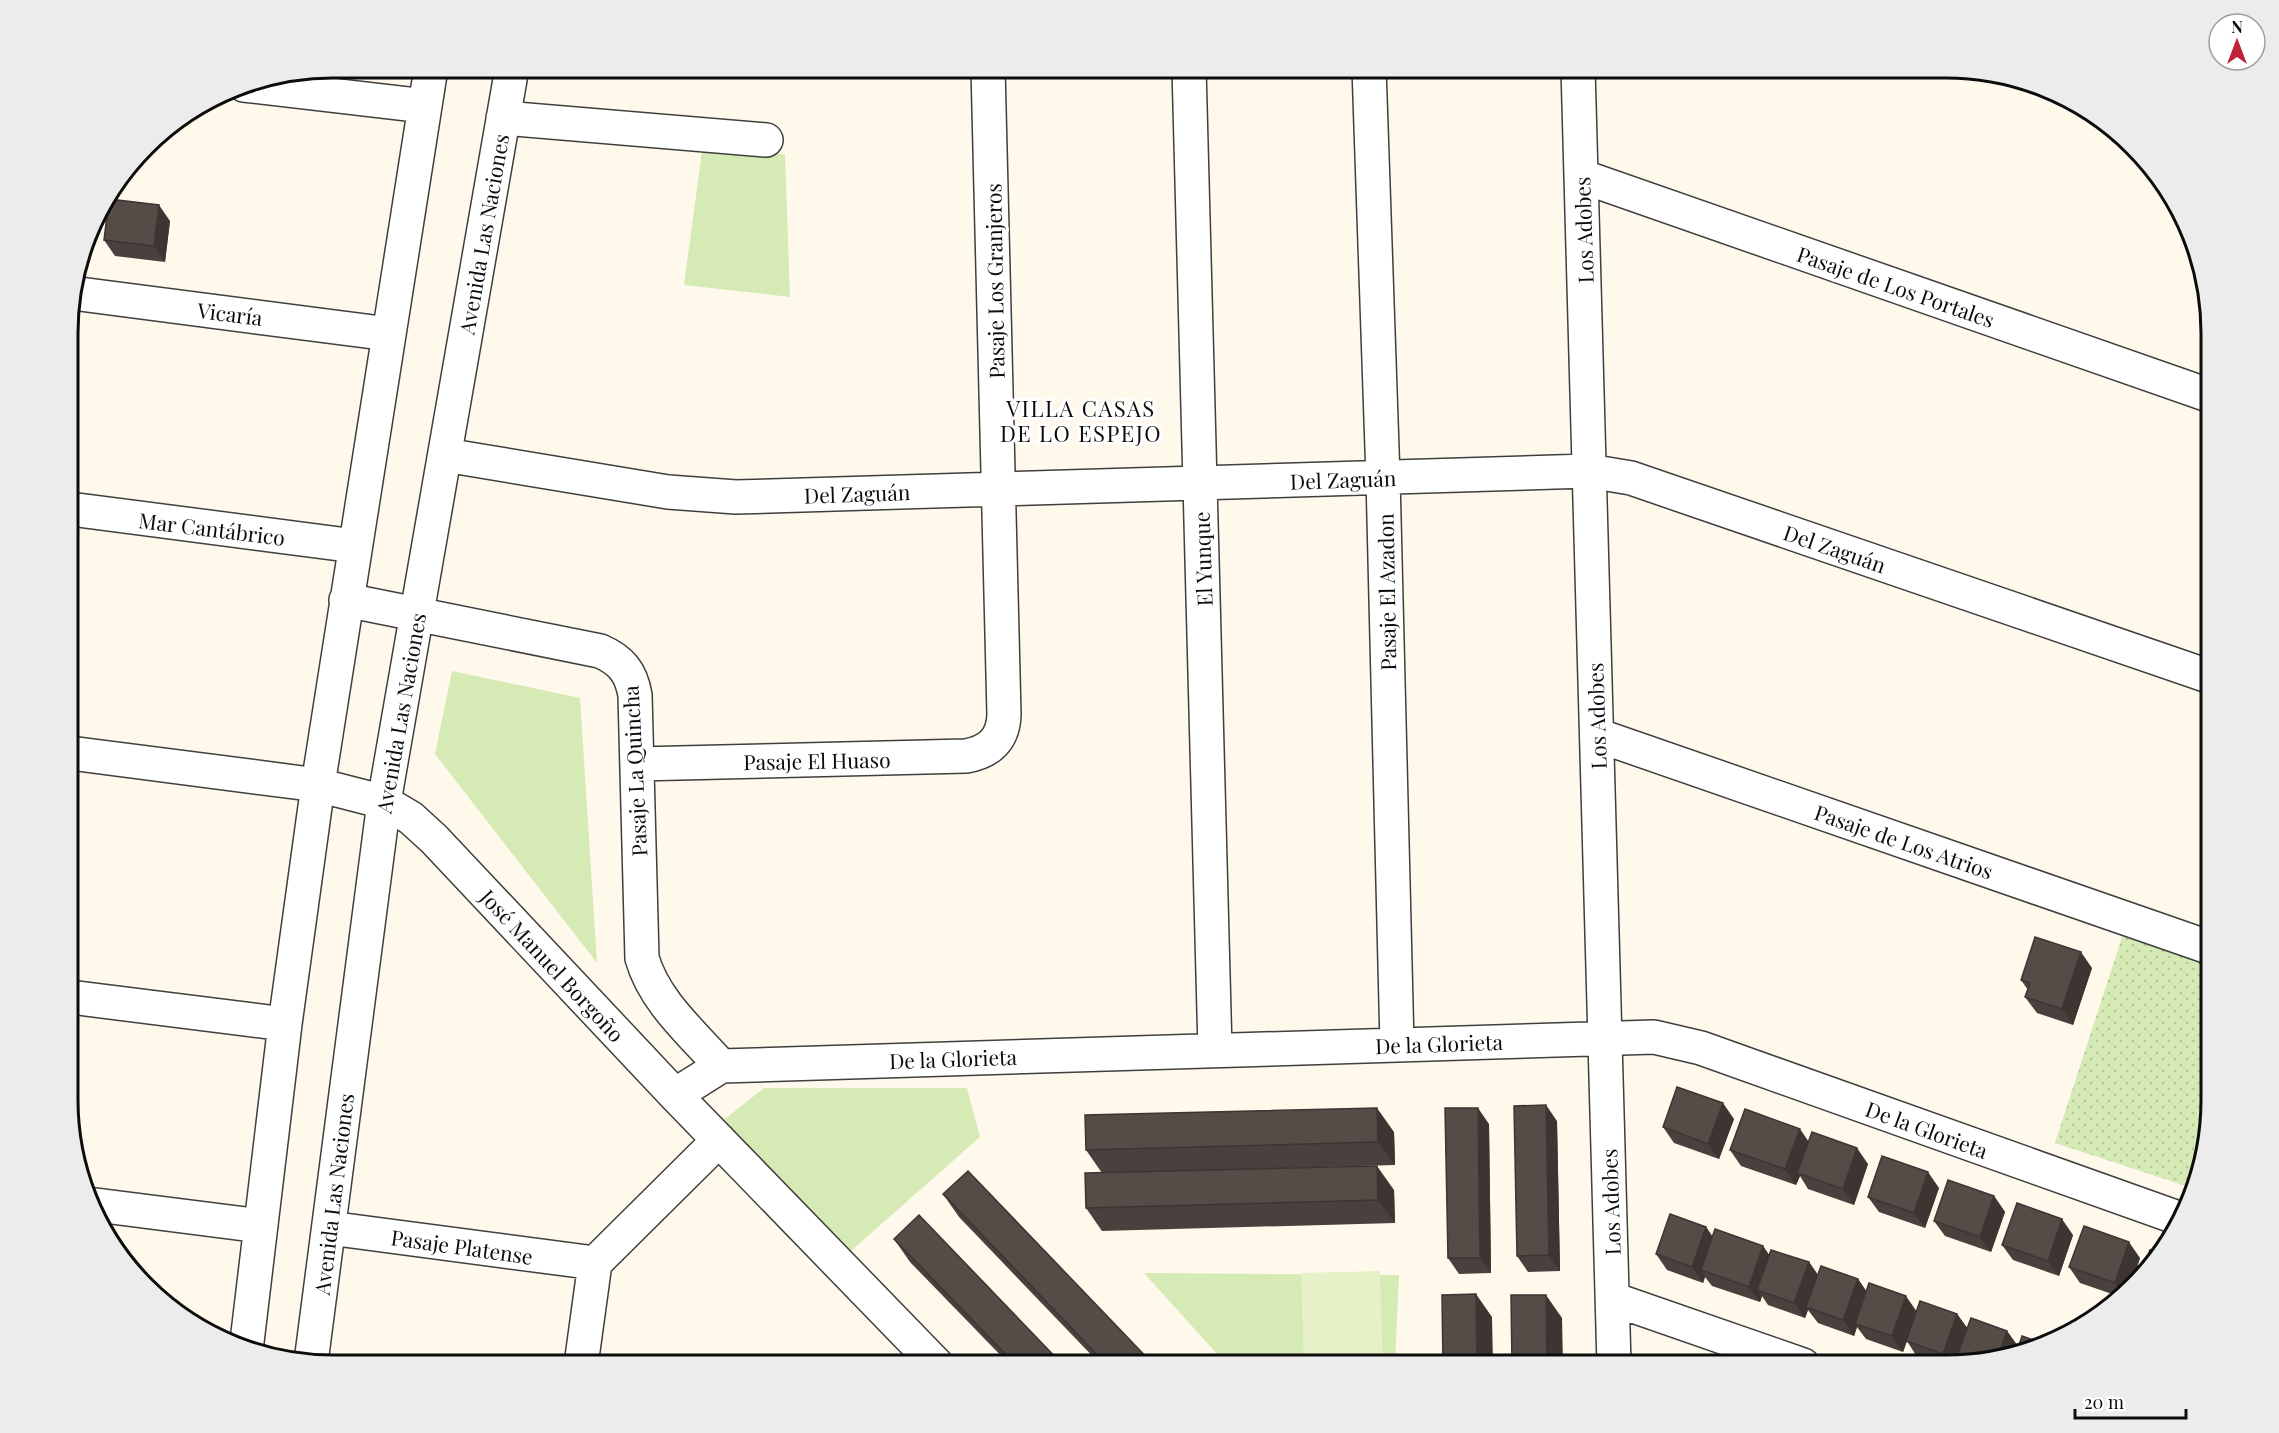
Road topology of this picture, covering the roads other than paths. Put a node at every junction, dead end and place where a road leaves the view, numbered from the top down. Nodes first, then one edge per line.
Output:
1 (429, 78) edge
2 (510, 78) edge
3 (988, 78) edge
4 (1189, 78) edge
5 (1369, 78) edge
6 (1578, 78) edge
7 (265, 87) edge
8 (425, 106) junction
9 (503, 118) junction
10 (766, 140) dead end
11 (1581, 176) junction
12 (81, 294) edge
13 (389, 334) junction
14 (2201, 393) edge
15 (444, 455) junction
16 (1589, 471) junction
17 (1383, 478) junction
18 (1200, 483) junction
19 (999, 489) junction
20 (78, 510) edge
21 (355, 546) junction
22 (346, 600) junction
23 (417, 615) junction
24 (2201, 674) edge
25 (1597, 735) junction
26 (994, 744) joint
27 (78, 754) edge
28 (637, 764) junction
29 (318, 784) junction
30 (384, 802) junction
31 (2201, 945) edge
32 (78, 998) edge
33 (285, 1024) junction
34 (1605, 1038) junction
35 (1397, 1045) junction
36 (1215, 1050) junction
37 (721, 1066) junction
38 (675, 1095) junction
39 (719, 1140) junction
40 (101, 1206) edge
41 (2173, 1216) edge
42 (261, 1226) junction
43 (329, 1228) junction
44 (595, 1263) junction
45 (1612, 1299) junction
46 (247, 1340) edge
47 (313, 1354) edge
48 (582, 1355) edge
49 (927, 1355) edge
50 (1614, 1355) edge
51 (1774, 1355) edge

1 - 8 street
2 - 9 street, Avenida Las Naciones
3 - 19 street, Pasaje Los Granjeros
4 - 18 street, El Yunque
5 - 17 street, Pasaje El Azadon
6 - 11 street, Los Adobes
7 - 8 street
8 - 13 street
9 - 10 street
9 - 15 street, Avenida Las Naciones
11 - 14 street, Pasaje de Los Portales
11 - 16 street, Los Adobes
12 - 13 street, Vicaría
13 - 21 street
15 - 19 street, Del Zaguán
15 - 23 street, Avenida Las Naciones
16 - 17 street, Del Zaguán
16 - 24 street, Del Zaguán
16 - 25 street, Los Adobes
17 - 18 street, Del Zaguán
17 - 35 street, Pasaje El Azadon
18 - 19 street, Del Zaguán
18 - 36 street, El Yunque
19 - 26 street, Pasaje Los Granjeros
20 - 21 street, Mar Cantábrico
21 - 22 street
22 - 23 street, Pasaje La Quincha
22 - 29 street
23 - 28 street, Pasaje La Quincha
23 - 30 street, Avenida Las Naciones
25 - 31 street, Pasaje de Los Atrios
25 - 34 street, Los Adobes
26 - 28 street, Pasaje El Huaso
27 - 29 street, José Manuel Borgoño
28 - 37 street, Pasaje La Quincha
29 - 30 street, José Manuel Borgoño
29 - 33 street
30 - 38 street, José Manuel Borgoño
30 - 43 street, Avenida Las Naciones
32 - 33 street
33 - 42 street
34 - 35 street, De la Glorieta
34 - 41 street, De la Glorieta
34 - 45 street, Los Adobes
35 - 36 street, De la Glorieta
36 - 37 street, De la Glorieta
37 - 38 street
38 - 39 street, José Manuel Borgoño
39 - 44 street
39 - 49 street, José Manuel Borgoño
40 - 42 street
42 - 46 street
43 - 44 street, Pasaje Platense
43 - 47 street, Avenida Las Naciones
44 - 48 street
45 - 50 street, Los Adobes
45 - 51 street

